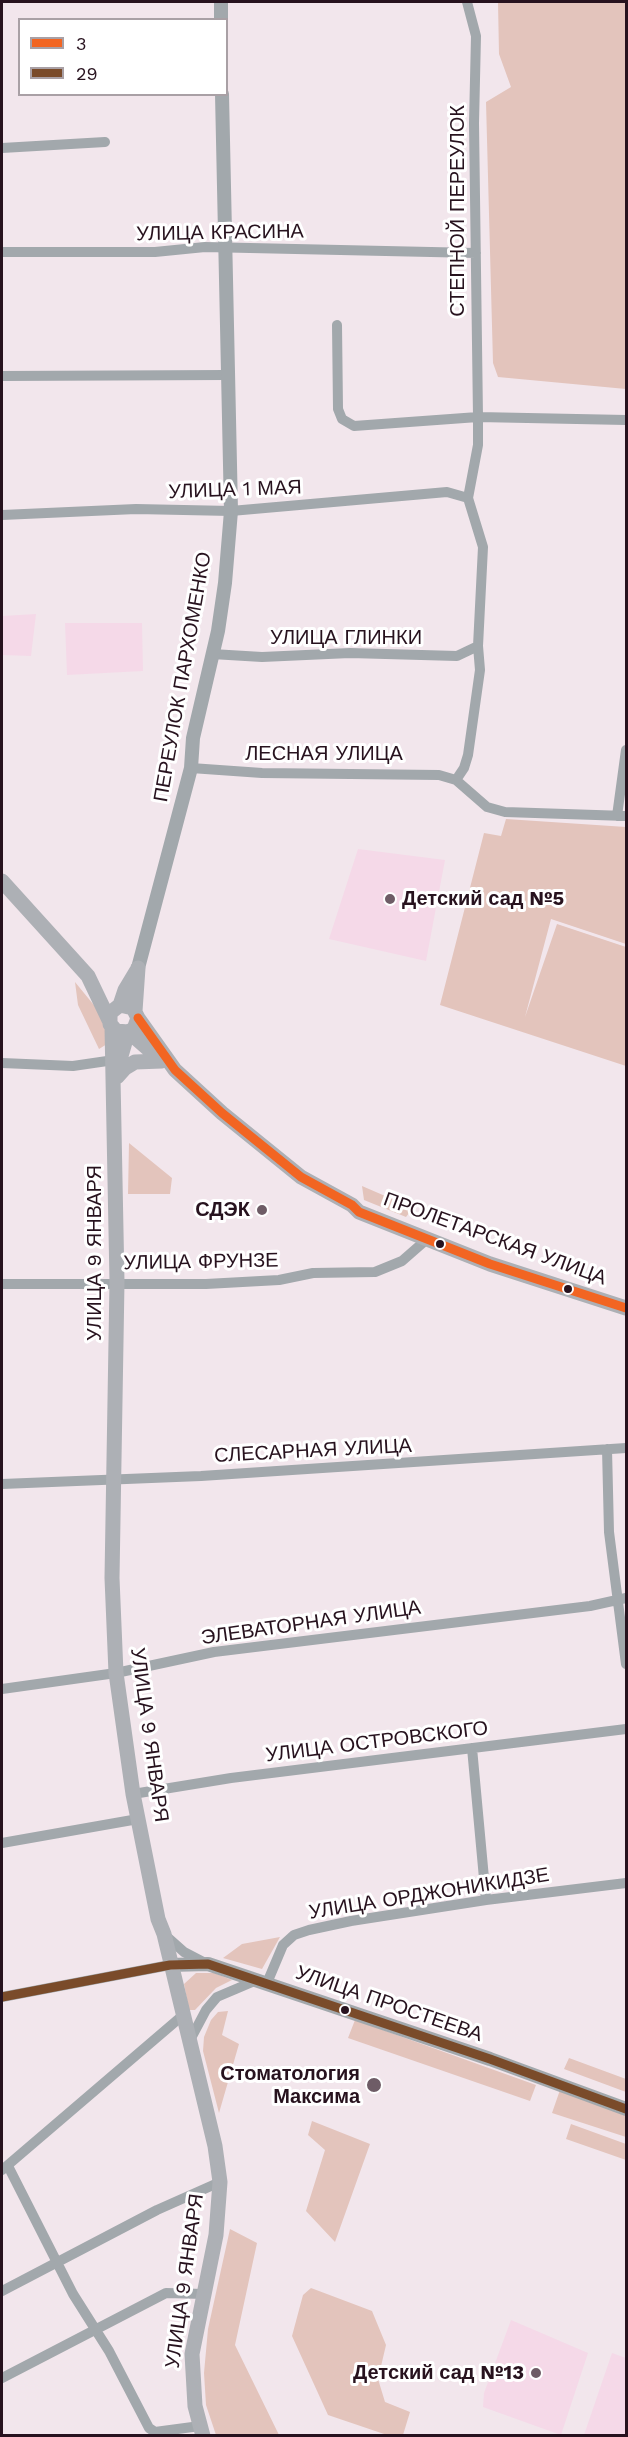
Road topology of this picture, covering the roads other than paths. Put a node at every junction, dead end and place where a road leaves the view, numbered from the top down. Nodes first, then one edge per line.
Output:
1 (221, 2) edge
2 (468, 3) edge
3 (221, 18) edge
4 (222, 96) edge
5 (105, 142) dead end
6 (2, 148) edge
7 (224, 248) junction
8 (2, 252) edge
9 (476, 254) junction
10 (337, 325) dead end
11 (226, 375) junction
12 (2, 376) edge
13 (478, 417) junction
14 (627, 420) edge
15 (468, 498) junction
16 (231, 511) junction
17 (2, 516) edge
18 (478, 646) junction
19 (212, 654) junction
20 (627, 750) edge
21 (191, 768) junction
22 (456, 780) junction
23 (622, 816) edge
24 (2, 881) edge
25 (138, 968) junction
26 (88, 976) junction
27 (120, 1005) junction
28 (137, 1015) junction
29 (110, 1024) junction
30 (128, 1032) junction
31 (114, 1060) junction
32 (162, 1061) junction
33 (2, 1063) edge
34 (175, 1070) junction
35 (116, 1083) junction
36 (426, 1240) junction
37 (117, 1282) junction
38 (2, 1284) edge
39 (627, 1308) edge
40 (627, 1448) edge
41 (607, 1449) junction
42 (116, 1478) junction
43 (2, 1484) edge
44 (622, 1598) edge
45 (627, 1664) edge
46 (116, 1673) junction
47 (2, 1689) edge
48 (627, 1730) edge
49 (472, 1748) junction
50 (133, 1794) junction
51 (138, 1819) junction
52 (2, 1843) edge
53 (627, 1883) edge
54 (486, 1900) junction
55 (164, 1934) junction
56 (207, 1964) junction
57 (170, 1965) junction
58 (262, 1981) junction
59 (2, 1997) edge
60 (182, 2016) junction
61 (189, 2042) junction
62 (627, 2109) edge
63 (5, 2168) edge
64 (220, 2182) junction
65 (57, 2262) junction
66 (2, 2291) edge
67 (204, 2294) junction
68 (95, 2329) junction
69 (2, 2378) edge
70 (202, 2431) edge

1 - 3 street
2 - 9 street, СТЕПНОЙ ПЕРЕУЛОК
4 - 7 street, ПЕРЕУЛОК ПАРХОМЕНКО
5 - 6 street
7 - 8 street, УЛИЦА КРАСИНА
7 - 9 street, УЛИЦА КРАСИНА
7 - 11 street, ПЕРЕУЛОК ПАРХОМЕНКО
9 - 13 street, СТЕПНОЙ ПЕРЕУЛОК
10 - 13 street
11 - 12 street
11 - 16 street, ПЕРЕУЛОК ПАРХОМЕНКО
13 - 14 street
13 - 15 street, СТЕПНОЙ ПЕРЕУЛОК
15 - 16 street, УЛИЦА 1 МАЯ
15 - 18 street, СТЕПНОЙ ПЕРЕУЛОК
16 - 17 street, УЛИЦА 1 МАЯ
16 - 19 street, ПЕРЕУЛОК ПАРХОМЕНКО
18 - 19 street, УЛИЦА ГЛИНКИ
18 - 22 street, СТЕПНОЙ ПЕРЕУЛОК
19 - 21 street, ПЕРЕУЛОК ПАРХОМЕНКО
20 - 23 street
21 - 22 street, ЛЕСНАЯ УЛИЦА
21 - 25 street, ПЕРЕУЛОК ПАРХОМЕНКО
22 - 23 street
24 - 26 main road
25 - 27 main road, ПЕРЕУЛОК ПАРХОМЕНКО
25 - 28 main road
26 - 27 main road
26 - 29 main road
27 - 28 main road
27 - 29 main road
28 - 30 main road
28 - 34 main road, ПРОЛЕТАРСКАЯ УЛИЦА
29 - 30 main road
29 - 31 main road, УЛИЦА 9 ЯНВАРЯ
30 - 32 main road
30 - 35 main road
31 - 33 street
31 - 35 main road, УЛИЦА 9 ЯНВАРЯ
32 - 34 main road
32 - 35 main road
34 - 36 main road, ПРОЛЕТАРСКАЯ УЛИЦА
35 - 37 main road, УЛИЦА 9 ЯНВАРЯ
36 - 37 street, УЛИЦА ФРУНЗЕ
36 - 39 main road, ПРОЛЕТАРСКАЯ УЛИЦА
37 - 38 street, УЛИЦА ФРУНЗЕ
37 - 42 main road, УЛИЦА 9 ЯНВАРЯ
40 - 41 street, СЛЕСАРНАЯ УЛИЦА
41 - 42 street, СЛЕСАРНАЯ УЛИЦА
41 - 44 street
42 - 43 street, СЛЕСАРНАЯ УЛИЦА
42 - 46 main road, УЛИЦА 9 ЯНВАРЯ
44 - 45 street
44 - 46 street, ЭЛЕВАТОРНАЯ УЛИЦА
46 - 47 street, ЭЛЕВАТОРНАЯ УЛИЦА
46 - 50 main road, УЛИЦА 9 ЯНВАРЯ
48 - 49 street, УЛИЦА ОСТРОВСКОГО
49 - 50 street, УЛИЦА ОСТРОВСКОГО
49 - 54 street
50 - 51 main road, УЛИЦА 9 ЯНВАРЯ
51 - 52 street
51 - 55 main road, УЛИЦА 9 ЯНВАРЯ
53 - 54 street, УЛИЦА ОРДЖОНИКИДЗЕ
54 - 58 street, УЛИЦА ОРДЖОНИКИДЗЕ
55 - 56 street
55 - 57 main road, УЛИЦА 9 ЯНВАРЯ
56 - 57 street, УЛИЦА ПРОСТЕЕВА
56 - 58 street, УЛИЦА ПРОСТЕЕВА
57 - 59 street
57 - 60 main road, УЛИЦА 9 ЯНВАРЯ
58 - 61 street
58 - 62 street, УЛИЦА ПРОСТЕЕВА
60 - 61 main road, УЛИЦА 9 ЯНВАРЯ
60 - 63 street
61 - 64 main road, УЛИЦА 9 ЯНВАРЯ
63 - 65 street
64 - 65 street
64 - 67 main road, УЛИЦА 9 ЯНВАРЯ
65 - 66 street
65 - 68 street
67 - 68 street
67 - 70 main road, УЛИЦА 9 ЯНВАРЯ
68 - 69 street
68 - 70 street

